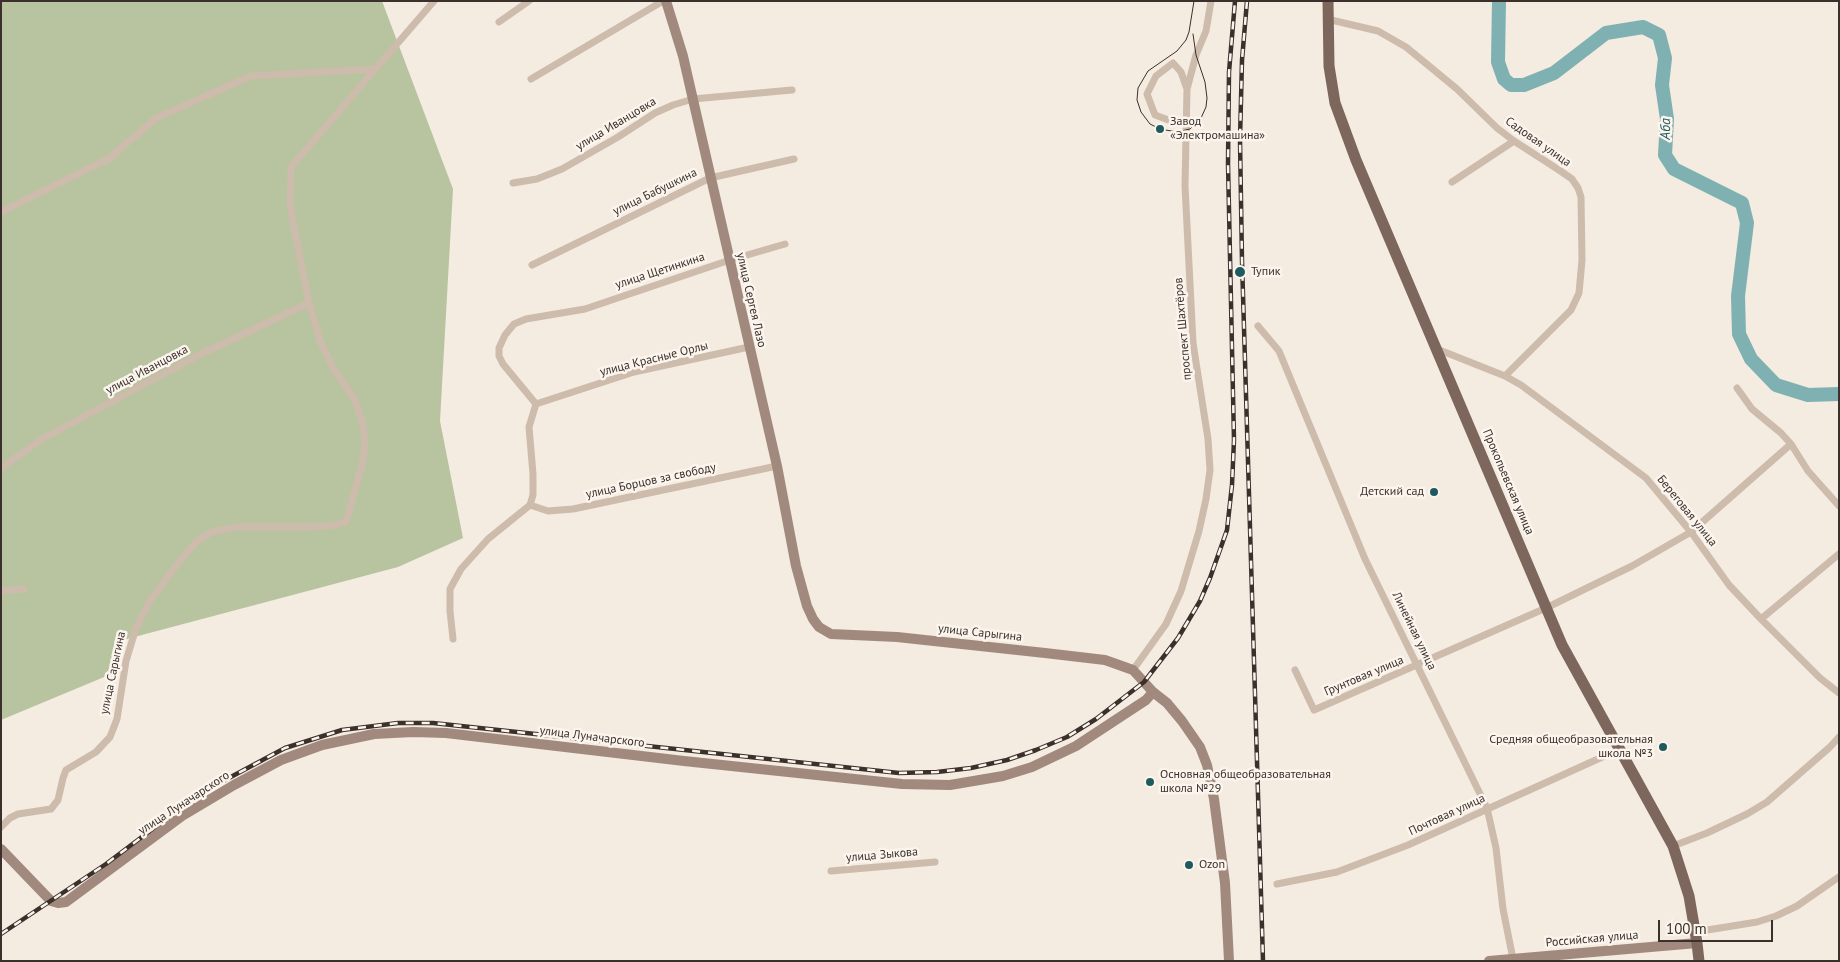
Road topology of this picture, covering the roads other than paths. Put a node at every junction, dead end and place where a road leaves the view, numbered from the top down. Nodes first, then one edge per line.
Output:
1 (434, 1) edge
2 (665, 1) edge
3 (1211, 1) edge
4 (1328, 1) edge
5 (526, 2) edge
6 (1327, 19) junction
7 (499, 22) dead end
8 (374, 69) junction
9 (530, 79) dead end
10 (1187, 89) junction
11 (792, 90) dead end
12 (693, 99) junction
13 (1185, 121) junction
14 (1514, 141) junction
15 (794, 159) dead end
16 (710, 178) junction
17 (1452, 182) dead end
18 (513, 183) dead end
19 (1, 212) edge
20 (785, 244) dead end
21 (730, 260) junction
22 (532, 265) dead end
23 (309, 304) junction
24 (1258, 326) dead end
25 (749, 347) junction
26 (1437, 349) junction
27 (1505, 376) junction
28 (1737, 388) dead end
29 (536, 404) junction
30 (1791, 444) junction
31 (777, 466) junction
32 (1, 468) edge
33 (530, 505) junction
34 (1839, 506) edge
35 (1691, 532) junction
36 (1839, 554) edge
37 (24, 589) dead end
38 (1, 591) edge
39 (807, 606) joint
40 (1546, 608) junction
41 (1761, 620) junction
42 (453, 639) dead end
43 (1418, 665) junction
44 (1133, 670) junction
45 (1296, 670) dead end
46 (1153, 692) junction
47 (1839, 693) edge
48 (1839, 737) edge
49 (1620, 749) junction
50 (1487, 808) junction
51 (1, 826) edge
52 (1673, 846) junction
53 (1, 849) edge
54 (935, 862) dead end
55 (831, 871) dead end
56 (1839, 877) edge
57 (1277, 884) dead end
58 (1696, 937) junction
59 (1513, 959) junction
60 (1229, 961) edge
61 (1489, 961) edge
62 (1699, 961) edge

1 - 8 street
2 - 9 street
2 - 12 main road, улица Сергея Лазо
3 - 10 street, проспект Шахтёров
4 - 6 main road, Прокопьевская улица
5 - 7 street
6 - 14 street, Садовая улица
6 - 26 main road, Прокопьевская улица
8 - 19 street
8 - 23 street
10 - 13 street, проспект Шахтёров
10 - 13 street
11 - 12 street, улица Иванцовка
12 - 16 main road, улица Сергея Лазо
12 - 18 street, улица Иванцовка
13 - 44 street, проспект Шахтёров
14 - 17 street
14 - 27 street, Садовая улица
15 - 16 street, улица Бабушкина
16 - 21 main road, улица Сергея Лазо
16 - 22 street, улица Бабушкина
20 - 21 street, улица Щетинкина
21 - 25 main road, улица Сергея Лазо
21 - 29 street, улица Щетинкина
23 - 32 street, улица Иванцовка
23 - 51 street, улица Сарыгина
24 - 43 street, Линейная улица
25 - 29 street, улица Красные Орлы
25 - 31 main road, улица Сергея Лазо
26 - 27 street, Береговая улица
26 - 40 main road, Прокопьевская улица
27 - 35 street, Береговая улица
28 - 30 street
29 - 33 street
30 - 34 street
30 - 35 street, Грунтовая улица
31 - 33 street, улица Борцов за свободу
31 - 39 main road, улица Сергея Лазо
33 - 42 street
35 - 40 street, Грунтовая улица
35 - 41 street, Береговая улица
36 - 41 street
37 - 38 street
39 - 44 main road, улица Сарыгина
40 - 43 street, Грунтовая улица
40 - 49 main road, Прокопьевская улица
41 - 47 street, Береговая улица
43 - 45 street, Грунтовая улица
43 - 50 street, Линейная улица
44 - 46 main road, улица Сарыгина
46 - 53 main road, улица Луначарского
46 - 60 main road, улица Сарыгина
48 - 52 street
49 - 50 street, Почтовая улица
49 - 52 main road, Прокопьевская улица
50 - 57 street, Почтовая улица
50 - 59 street, Линейная улица
52 - 58 main road, Прокопьевская улица
54 - 55 street, улица Зыкова
56 - 58 street
58 - 59 main road, Российская улица
58 - 62 main road, Прокопьевская улица
59 - 61 main road, Российская улица

